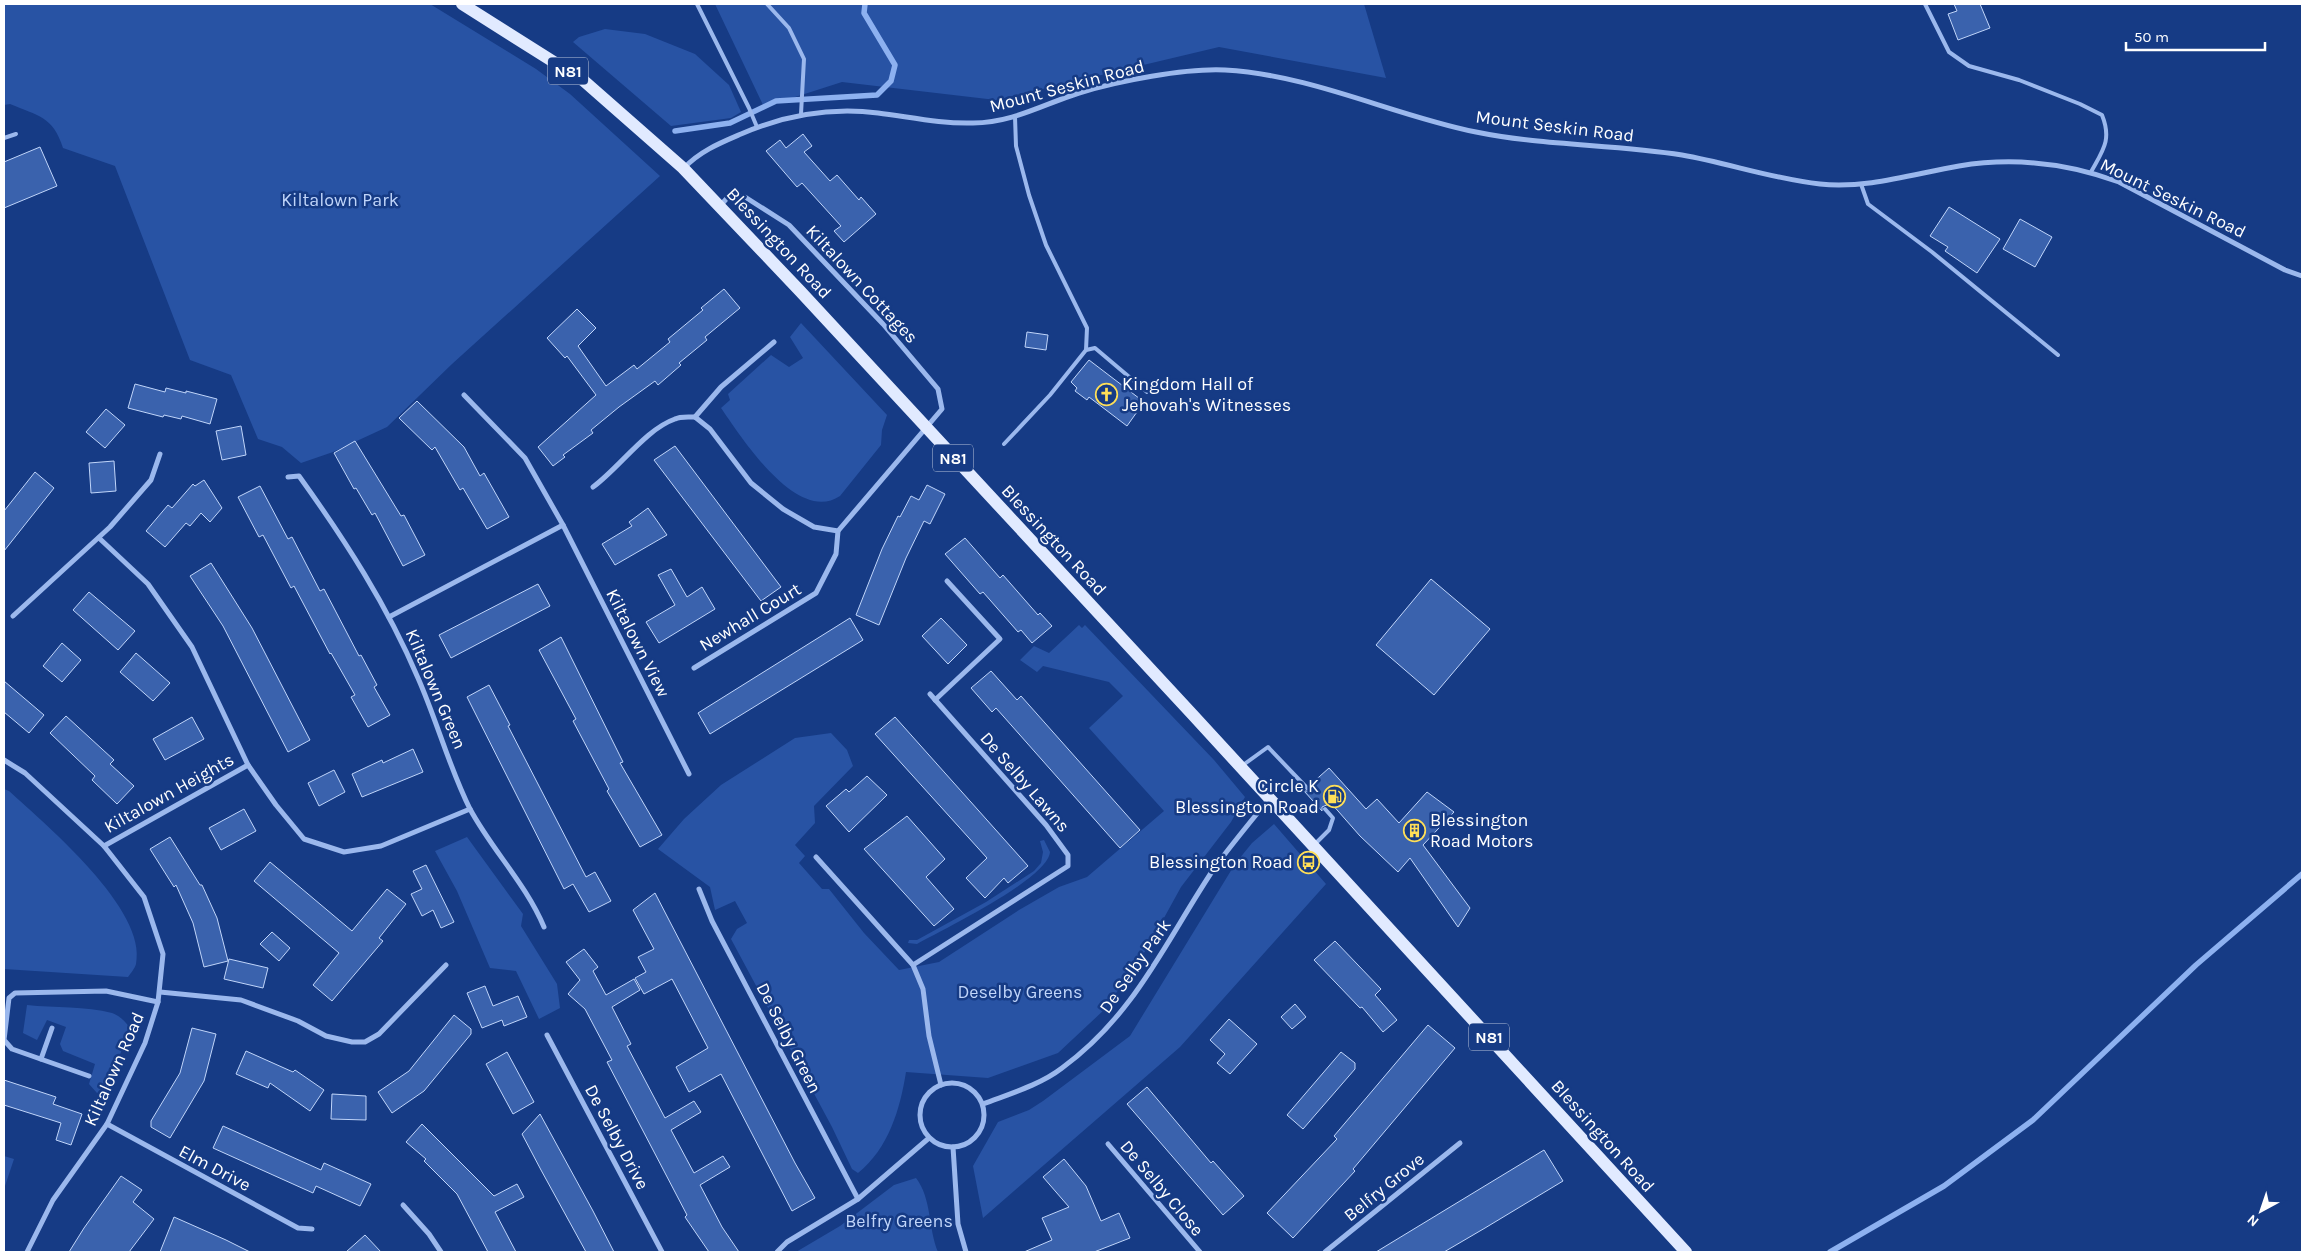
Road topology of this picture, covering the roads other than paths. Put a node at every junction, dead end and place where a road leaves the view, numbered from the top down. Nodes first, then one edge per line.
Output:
1 (462, 4) edge
2 (698, 4) edge
3 (767, 4) edge
4 (1925, 4) edge
5 (800, 114) junction
6 (1015, 117) junction
7 (757, 127) junction
8 (16, 134) dead end
9 (4, 138) edge
10 (683, 168) junction
11 (2092, 172) junction
12 (1861, 184) junction
13 (720, 206) junction
14 (2302, 276) edge
15 (774, 342) dead end
16 (1086, 350) junction
17 (2058, 355) dead end
18 (1147, 392) dead end
19 (464, 395) dead end
20 (694, 416) junction
21 (925, 428) junction
22 (1004, 444) dead end
23 (160, 454) dead end
24 (288, 477) dead end
25 (593, 487) dead end
26 (562, 525) junction
27 (838, 531) junction
28 (99, 538) junction
29 (947, 581) dead end
30 (13, 616) dead end
31 (389, 617) junction
32 (694, 668) dead end
33 (930, 694) dead end
34 (935, 700) junction
35 (4, 760) edge
36 (248, 765) junction
37 (1241, 767) junction
38 (689, 774) dead end
39 (1307, 788) dead end
40 (1270, 798) junction
41 (470, 809) junction
42 (1325, 809) dead end
43 (104, 846) junction
44 (1313, 846) junction
45 (816, 857) dead end
46 (699, 889) dead end
47 (544, 927) dead end
48 (446, 965) dead end
49 (912, 965) junction
50 (160, 992) junction
51 (158, 1002) junction
52 (52, 1028) dead end
53 (547, 1035) dead end
54 (41, 1059) junction
55 (89, 1076) dead end
56 (940, 1085) junction
57 (983, 1104) junction
58 (108, 1124) junction
59 (929, 1138) junction
60 (1460, 1142) dead end
61 (1108, 1144) dead end
62 (953, 1147) junction
63 (858, 1199) junction
64 (403, 1205) dead end
65 (312, 1229) dead end
66 (1195, 1251) edge
67 (27, 1252) edge
68 (441, 1252) edge
69 (662, 1252) edge
70 (777, 1252) edge
71 (966, 1252) edge
72 (1325, 1252) edge
73 (1686, 1252) edge

1 - 10 main road, Blessington Road / N81
2 - 7 lane
3 - 5 lane
4 - 11 lane
5 - 6 street, Mount Seskin Road
5 - 7 street, Mount Seskin Road
6 - 12 street, Mount Seskin Road
6 - 16 lane
7 - 10 street, Mount Seskin Road
8 - 9 lane
10 - 13 main road, Blessington Road / N81
11 - 12 street, Mount Seskin Road
11 - 14 street, Mount Seskin Road
12 - 17 lane
13 - 21 main road, Blessington Road / N81
13 - 21 street, Kiltalown Cottages
15 - 20 street
16 - 18 lane
16 - 22 lane
19 - 26 street, Kiltalown View
20 - 25 street
20 - 27 street
21 - 27 street
21 - 37 main road, Blessington Road / N81
23 - 28 street
24 - 31 street, Kiltalown Green
26 - 31 street
26 - 38 street, Kiltalown View
27 - 32 street, Newhall Court
28 - 30 street
28 - 36 street, Kiltalown Heights
29 - 34 street
31 - 41 street, Kiltalown Green
33 - 34 street, De Selby Lawns
34 - 49 street, De Selby Lawns
35 - 43 street, Kiltalown Road
36 - 41 street, Kiltalown Heights
36 - 43 street, Kiltalown Heights
37 - 39 lane
37 - 40 main road, Blessington Road / N81
40 - 44 main road, Blessington Road / N81
40 - 57 street, De Selby Park
41 - 47 street, Kiltalown Green
42 - 44 lane
43 - 50 street, Kiltalown Road
44 - 73 main road, Blessington Road / N81
45 - 49 street
46 - 63 street, De Selby Green
48 - 50 street
49 - 56 street
50 - 51 street, Kiltalown Road
51 - 54 street
51 - 58 street, Kiltalown Road
52 - 54 street
53 - 69 street, De Selby Drive
54 - 55 street
56 - 57 street
56 - 59 street
57 - 62 street
58 - 65 street, Elm Drive
58 - 67 street, Kiltalown Road
59 - 62 street
59 - 63 street
60 - 72 street, Belfry Grove
61 - 66 street, De Selby Close
62 - 71 street
63 - 70 street
64 - 68 street

